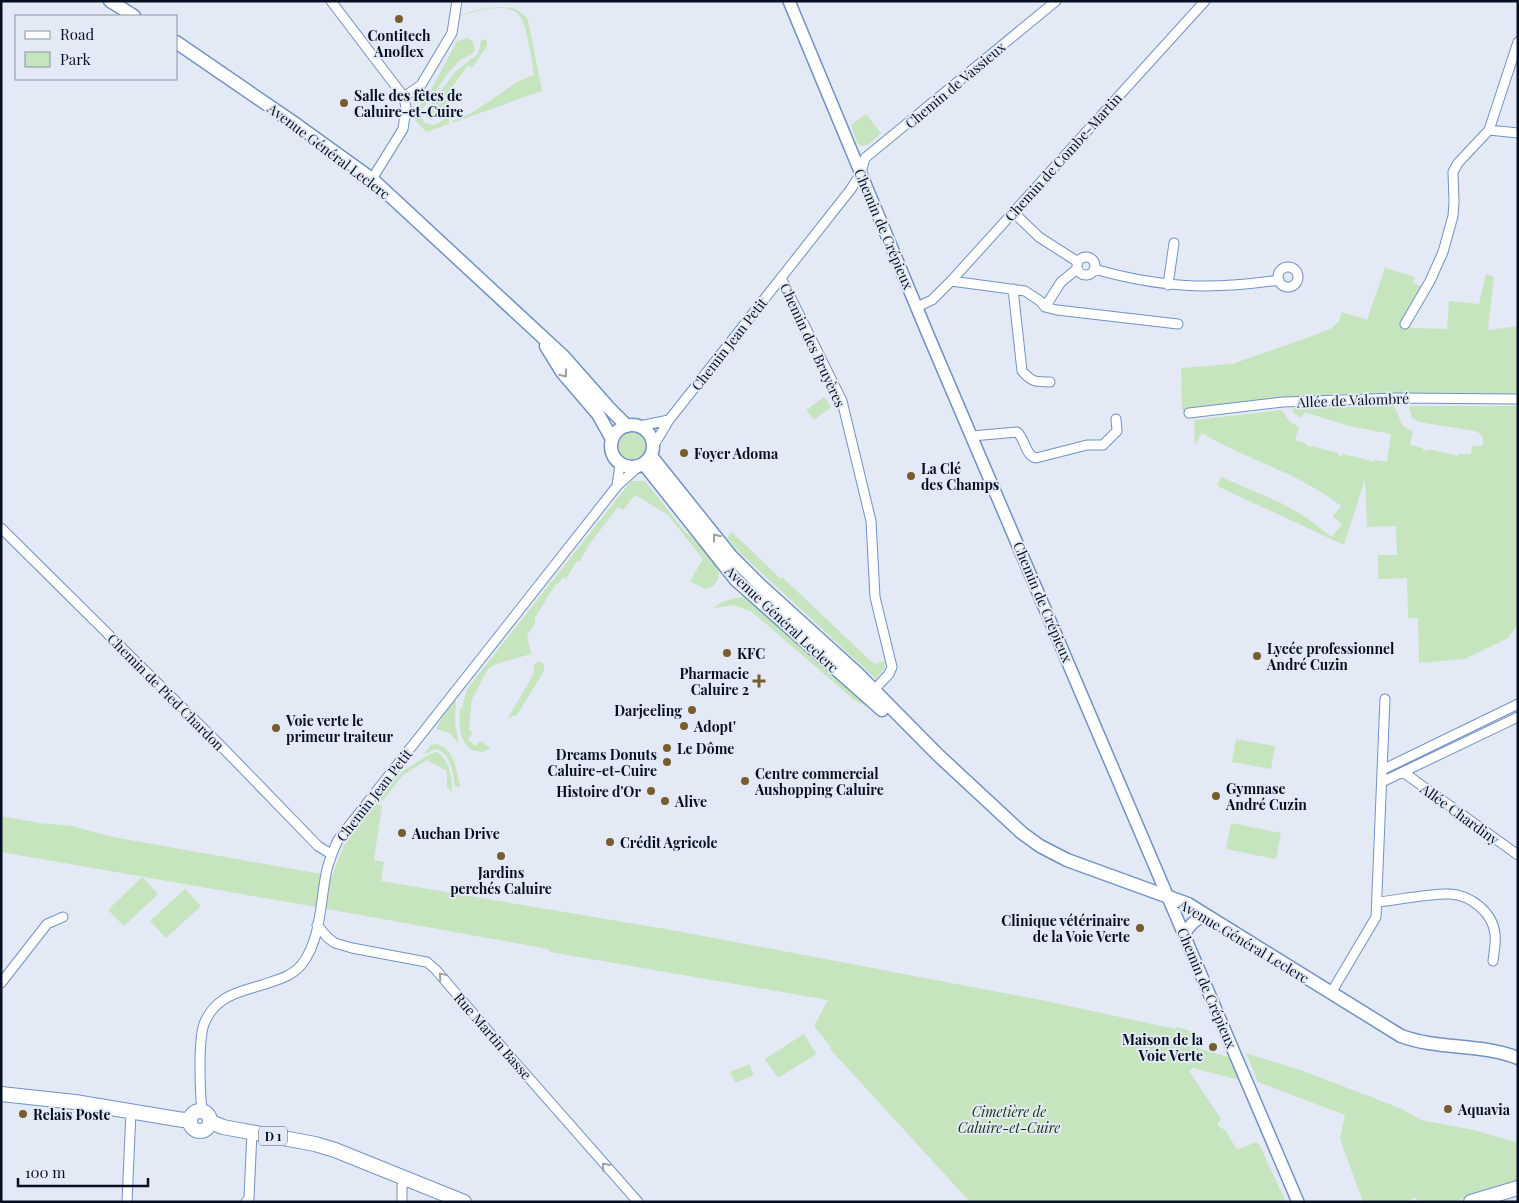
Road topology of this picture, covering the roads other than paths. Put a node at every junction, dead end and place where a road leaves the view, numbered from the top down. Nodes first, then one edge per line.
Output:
1 (110, 1) edge
2 (331, 1) edge
3 (457, 1) edge
4 (789, 1) edge
5 (1056, 1) edge
6 (1205, 1) edge
7 (132, 15) edge
8 (1518, 42) edge
9 (178, 43) edge
10 (404, 97) junction
11 (1488, 130) junction
12 (1518, 133) edge
13 (861, 173) junction
14 (372, 180) junction
15 (1012, 212) junction
16 (1174, 243) dead end
17 (1078, 266) junction
18 (1094, 269) junction
19 (781, 278) junction
20 (1279, 280) dead end
21 (951, 281) junction
22 (1168, 285) junction
23 (1013, 289) junction
24 (1045, 307) junction
25 (918, 308) junction
26 (1178, 324) dead end
27 (1406, 324) dead end
28 (538, 333) junction
29 (1050, 382) dead end
30 (1518, 399) edge
31 (1188, 412) dead end
32 (1116, 419) dead end
33 (670, 420) junction
34 (627, 426) junction
35 (640, 426) junction
36 (972, 436) junction
37 (612, 438) junction
38 (647, 458) junction
39 (620, 464) junction
40 (617, 486) junction
41 (1, 528) edge
42 (870, 694) junction
43 (1385, 699) dead end
44 (1518, 704) edge
45 (1518, 717) edge
46 (1382, 770) junction
47 (1403, 772) junction
48 (1382, 782) junction
49 (331, 854) junction
50 (1518, 855) edge
51 (1168, 897) junction
52 (1378, 902) junction
53 (1206, 915) junction
54 (63, 918) dead end
55 (317, 925) junction
56 (1184, 935) junction
57 (1493, 961) dead end
58 (1, 983) edge
59 (1332, 993) junction
60 (1518, 1058) edge
61 (1, 1094) edge
62 (131, 1111) junction
63 (201, 1117) junction
64 (252, 1132) junction
65 (405, 1179) junction
66 (1518, 1189) edge
67 (127, 1202) edge
68 (246, 1202) edge
69 (402, 1202) edge
70 (464, 1202) edge
71 (638, 1202) edge
72 (1298, 1202) edge
73 (1471, 1202) edge
74 (1496, 1202) edge

1 - 7 main road
2 - 10 street
3 - 10 street
4 - 13 street, Chemin de Crépieux
5 - 13 street, Chemin de Vassieux
6 - 15 street, Chemin de Combe-Martin
8 - 11 street
9 - 14 main road, Avenue Général Leclerc
10 - 14 street
11 - 12 street
11 - 27 street
13 - 19 street, Chemin Jean Petit
13 - 25 street, Chemin de Crépieux
14 - 28 main road, Avenue Général Leclerc
15 - 17 street
15 - 21 street, Chemin de Combe-Martin
16 - 22 street
17 - 18 street
17 - 18 street
17 - 24 street
18 - 22 street
19 - 33 street, Chemin Jean Petit
19 - 42 street, Chemin des Bruyères
20 - 22 street
21 - 23 street
21 - 25 street, Chemin de Combe-Martin
23 - 24 street
23 - 29 street
24 - 26 street
25 - 36 street, Chemin de Crépieux
28 - 34 main road, Avenue Général Leclerc
28 -> 37 main road, Avenue Général Leclerc
30 - 31 street, Allée de Valombré
32 - 36 street
33 - 35 street
33 - 38 street, Chemin Jean Petit
34 - 35 main road
34 - 37 main road
35 - 38 main road
36 - 51 street, Chemin de Crépieux
37 - 39 main road
38 - 39 main road
38 - 40 street, Chemin Jean Petit
38 - 42 main road, Avenue Général Leclerc
39 - 40 street
40 - 49 street, Chemin Jean Petit
41 - 49 street, Chemin de Pied Chardon
42 - 51 main road, Avenue Général Leclerc
43 - 46 street
44 - 46 street
45 - 47 street
46 - 48 street
47 - 48 street
47 - 50 street, Allée Chardiny
48 - 52 street
49 - 55 street, Chemin Jean Petit
51 - 53 main road, Avenue Général Leclerc
51 - 56 street, Chemin de Crépieux
52 - 57 street
52 - 59 street
53 - 56 street
53 - 59 main road, Avenue Général Leclerc
54 - 58 street
55 - 63 street, Chemin Jean Petit
71 -> 55 street, Rue Martin Basse
56 - 72 street, Chemin de Crépieux
59 - 60 main road, Avenue Général Leclerc
61 - 62 main road, D 1
62 - 63 main road, D 1
62 - 67 street
63 - 64 main road, D 1
64 - 65 main road, D 1
64 - 68 street
65 - 69 street
65 - 70 main road, D 1
66 - 73 main road
66 - 74 main road

